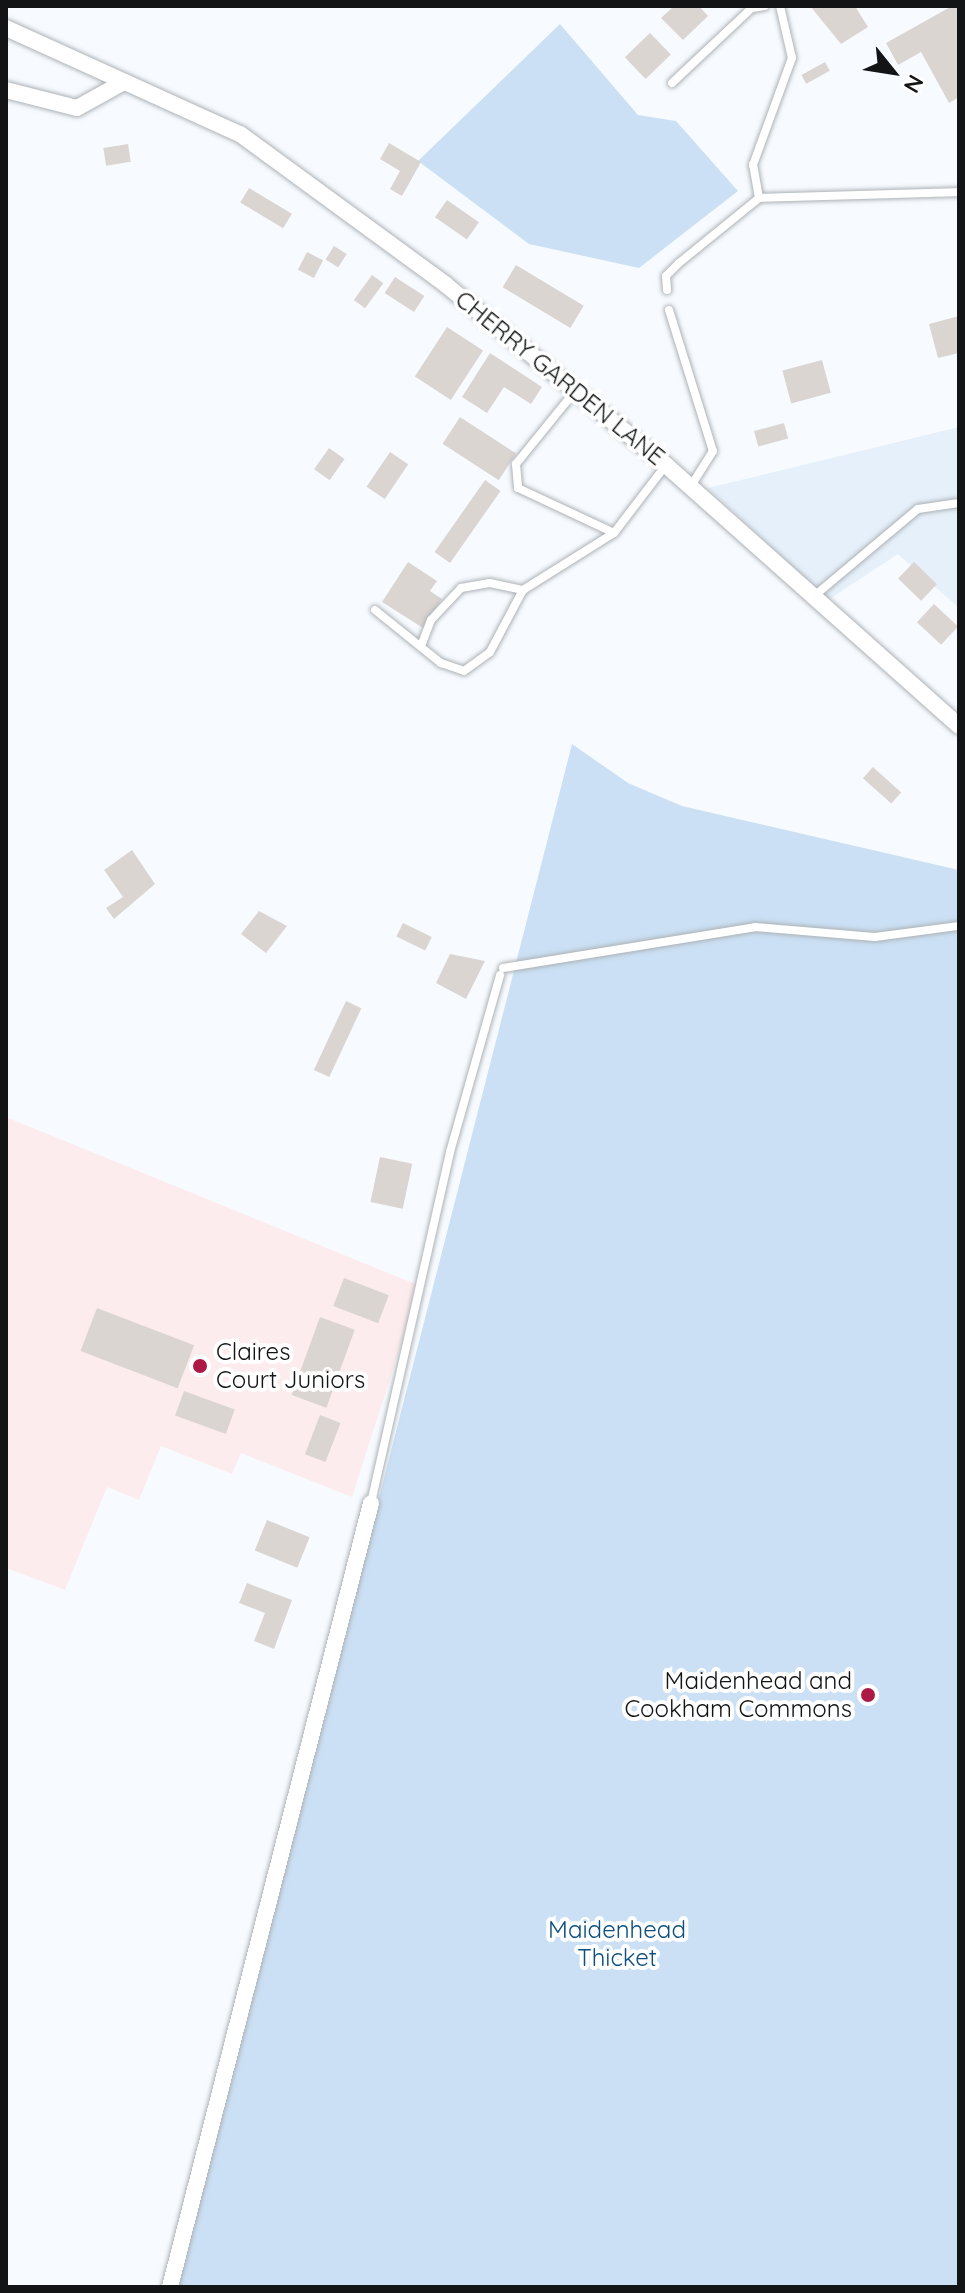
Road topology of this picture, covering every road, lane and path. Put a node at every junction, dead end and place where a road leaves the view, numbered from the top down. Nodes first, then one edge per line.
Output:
1 (765, 6) edge
2 (780, 6) edge
3 (6, 28) edge
4 (124, 82) junction
5 (672, 83) dead end
6 (6, 90) edge
7 (959, 192) edge
8 (759, 198) junction
9 (667, 290) dead end
10 (669, 310) dead end
11 (567, 401) dead end
12 (666, 465) junction
13 (691, 486) junction
14 (959, 503) edge
15 (614, 533) junction
16 (523, 590) junction
17 (812, 598) junction
18 (375, 610) dead end
19 (421, 646) junction
20 (959, 726) edge
21 (959, 926) edge
22 (371, 1503) joint
23 (170, 2287) edge

1 - 5 lane
2 - 8 lane
3 - 4 street, CHERRY GARDEN LANE
4 - 6 street
4 - 12 street, CHERRY GARDEN LANE
7 - 8 lane
8 - 9 lane
10 - 13 lane
11 - 15 lane
12 - 13 street, CHERRY GARDEN LANE
12 - 15 lane
13 - 17 street, CHERRY GARDEN LANE
14 - 17 lane
15 - 16 lane
16 - 19 lane
16 - 19 lane
17 - 20 street, CHERRY GARDEN LANE
18 - 19 lane
21 - 22 lane
22 - 23 street

